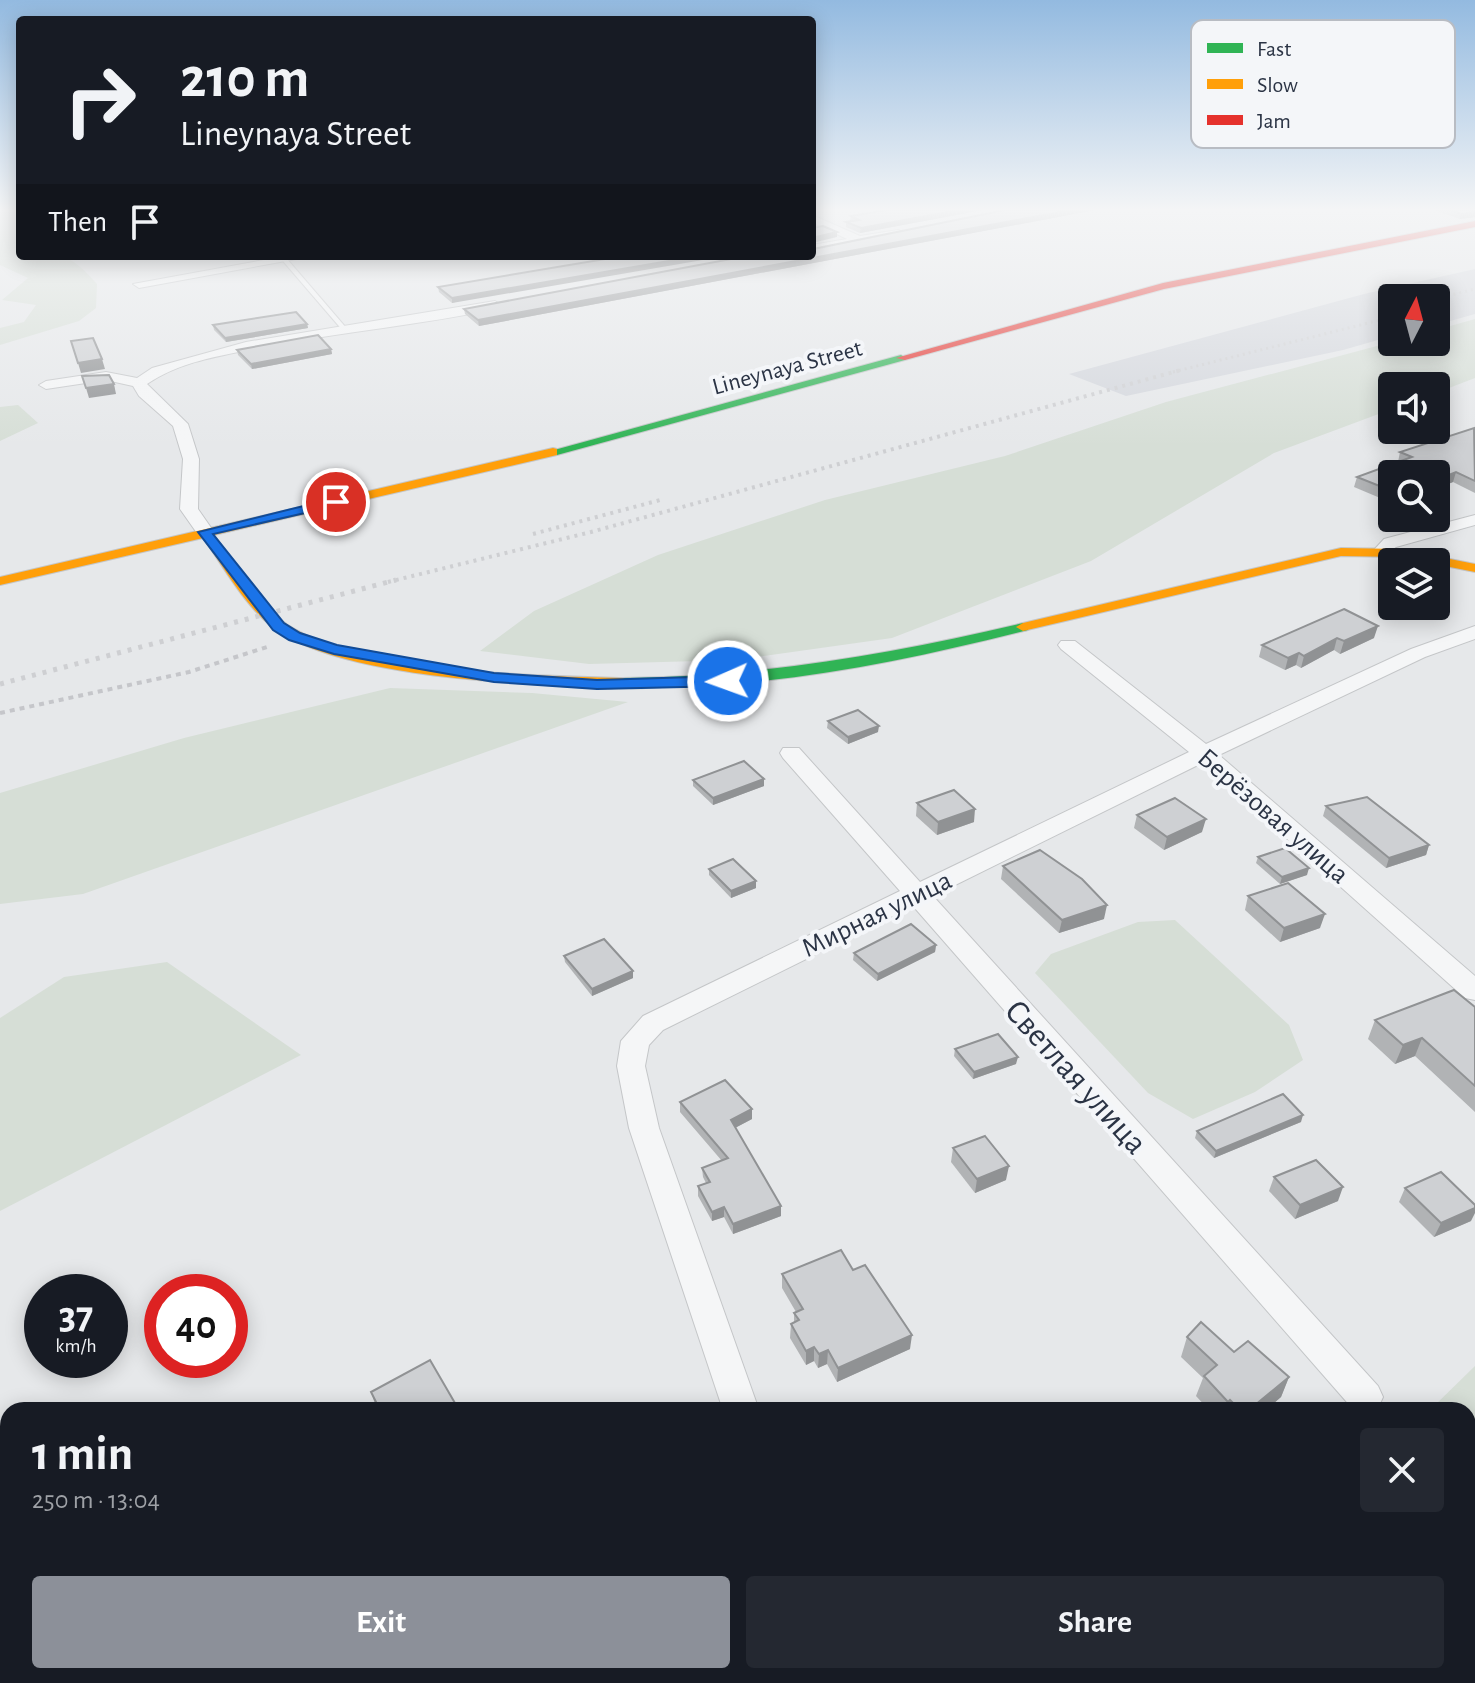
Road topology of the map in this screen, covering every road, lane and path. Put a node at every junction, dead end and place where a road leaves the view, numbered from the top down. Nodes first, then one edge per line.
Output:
1 (310, 289) edge
2 (1154, 289) edge
3 (510, 302) edge
4 (346, 331) junction
5 (139, 383) junction
6 (46, 385) dead end
7 (1475, 520) edge
8 (205, 532) junction
9 (1385, 548) edge
10 (1378, 552) edge
11 (1450, 562) edge
12 (1475, 568) edge
13 (0, 581) edge
14 (1475, 632) edge
15 (294, 636) junction
16 (1068, 645) dead end
17 (0, 713) edge
18 (791, 753) dead end
19 (1204, 753) junction
20 (914, 894) junction
21 (1475, 991) edge
22 (1365, 1397) dead end
23 (738, 1402) edge

1 - 4 lane
2 - 8 main road, Lineynaya Street
3 - 4 street
4 - 5 street
5 - 6 street
5 - 8 street
7 - 9 street
8 - 13 main road, Lineynaya Street
8 - 15 main road
10 - 15 main road
11 - 12 main road
14 - 19 street, Мирная улица
15 - 17 path
16 - 19 street, Берёзовая улица
18 - 20 street, Светлая улица
19 - 20 street, Мирная улица
19 - 21 street, Берёзовая улица
20 - 22 street, Светлая улица
20 - 23 street, Мирная улица

